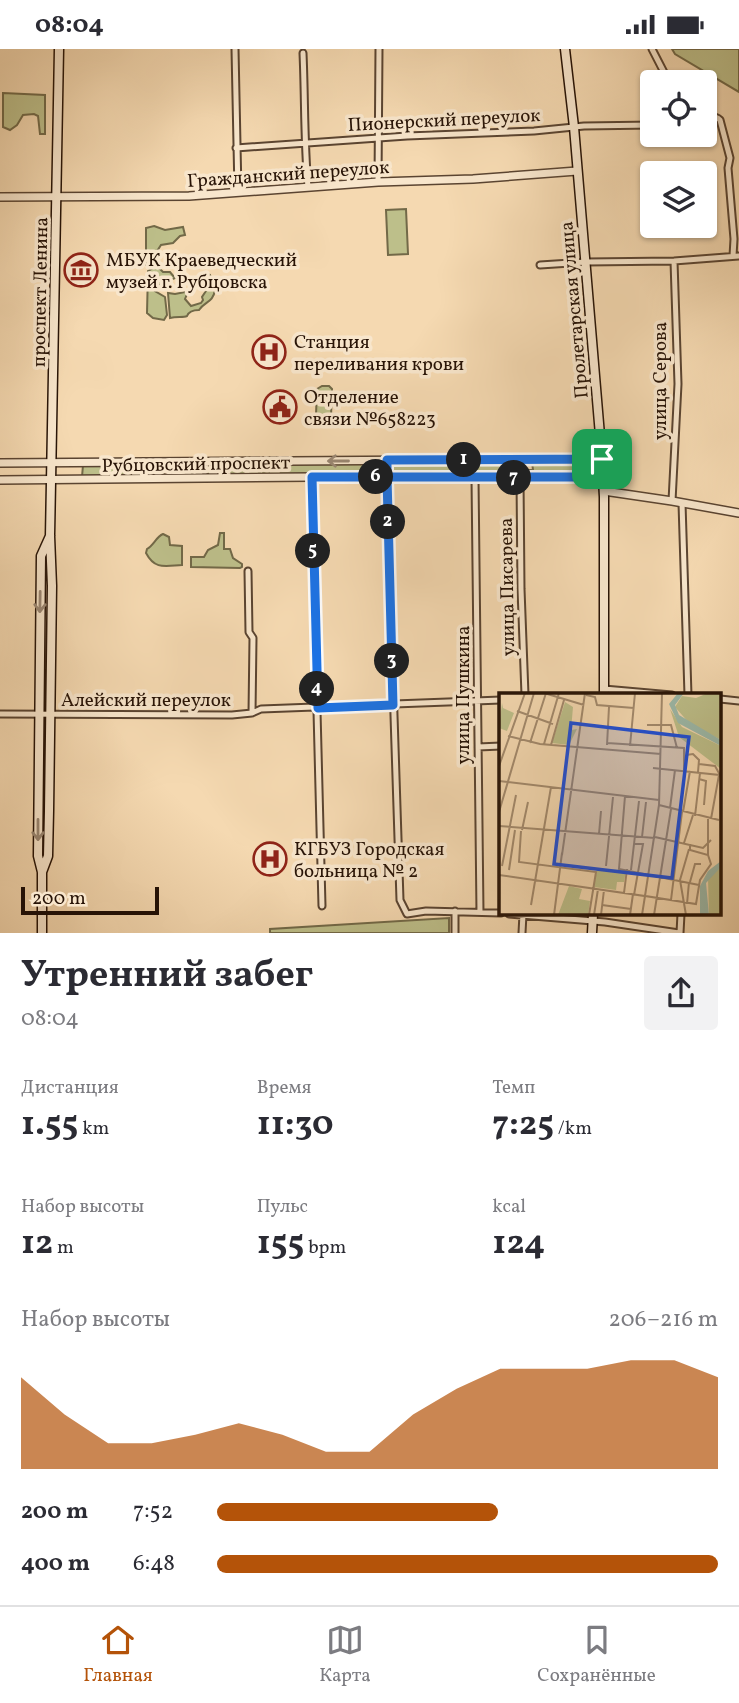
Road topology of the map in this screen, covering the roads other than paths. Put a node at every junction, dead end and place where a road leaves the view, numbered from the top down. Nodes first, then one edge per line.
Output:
1 (59, 49) edge
2 (235, 49) edge
3 (379, 49) edge
4 (565, 49) edge
5 (652, 49) edge
6 (303, 53) dead end
7 (663, 70) edge
8 (717, 117) edge
9 (640, 125) edge
10 (574, 127) junction
11 (379, 138) junction
12 (304, 143) junction
13 (236, 148) junction
14 (739, 157) edge
15 (730, 158) junction
16 (577, 171) junction
17 (378, 182) junction
18 (308, 187) junction
19 (238, 192) junction
20 (56, 195) junction
21 (0, 197) edge
22 (736, 256) edge
23 (674, 261) junction
24 (586, 262) junction
25 (540, 265) dead end
26 (602, 459) junction
27 (387, 460) junction
28 (52, 462) junction
29 (167, 462) junction
30 (0, 463) edge
31 (312, 477) junction
32 (387, 477) junction
33 (603, 477) junction
34 (475, 478) junction
35 (520, 478) junction
36 (168, 479) junction
37 (0, 480) edge
38 (51, 480) junction
39 (604, 491) junction
40 (672, 501) junction
41 (682, 503) junction
42 (739, 513) edge
43 (47, 550) junction
44 (248, 571) dead end
45 (604, 692) edge
46 (525, 693) edge
47 (627, 693) edge
48 (688, 693) edge
49 (478, 700) junction
50 (499, 700) edge
51 (393, 705) junction
52 (318, 708) junction
53 (252, 713) junction
54 (0, 714) edge
55 (39, 715) junction
56 (50, 715) junction
57 (499, 746) edge
58 (478, 747) junction
59 (43, 858) junction
60 (322, 906) dead end
61 (455, 911) junction
62 (480, 912) junction
63 (499, 913) edge
64 (523, 915) edge
65 (546, 915) edge
66 (681, 915) edge
67 (593, 917) edge
68 (42, 933) edge
69 (455, 933) edge
70 (522, 933) edge
71 (592, 933) edge
72 (680, 933) edge

1 - 20 main road, проспект Ленина
2 - 13 street
3 - 11 street
4 - 10 main road, Пролетарская улица
5 - 7 street
6 - 12 street
8 - 15 street
9 - 10 street, Пионерский переулок
10 - 11 street, Пионерский переулок
10 - 16 main road, Пролетарская улица
11 - 12 street, Пионерский переулок
11 - 17 street
12 - 13 street, Пионерский переулок
12 - 18 street
13 - 19 street
14 - 15 street
15 - 22 street
16 - 17 street, Гражданский переулок
16 - 24 main road, Пролетарская улица
17 - 18 street, Гражданский переулок
18 - 19 street, Гражданский переулок
19 - 20 street, Гражданский переулок
20 - 21 street, Гражданский переулок
20 - 28 main road, проспект Ленина
22 - 23 street
23 - 24 street
23 - 40 street, улица Серова
24 - 25 street
24 - 26 main road, Пролетарская улица
26 - 27 street, Рубцовский проспект
26 - 33 main road, Пролетарская улица
27 -> 29 street, Рубцовский проспект
27 - 32 street
28 - 29 street, Рубцовский проспект
28 - 30 street, Рубцовский проспект
28 - 38 main road, проспект Ленина
29 - 36 street
31 - 32 street, Рубцовский проспект
31 - 36 street, Рубцовский проспект
31 - 52 street
32 - 34 street, Рубцовский проспект
32 - 51 street
33 - 35 street, Рубцовский проспект
33 - 39 main road, Пролетарская улица
34 - 35 street, Рубцовский проспект
34 - 49 street, улица Пушкина
35 - 46 street, улица Писарева
36 - 38 street, Рубцовский проспект
37 - 38 street, Рубцовский проспект
38 - 43 main road, проспект Ленина
39 - 40 street
39 - 45 main road, Пролетарская улица
40 - 41 street
41 - 42 street
41 - 48 street
43 -> 55 main road, проспект Ленина
43 - 56 main road, проспект Ленина
44 - 53 street
45 - 47 street
49 - 50 street, Алейский переулок
49 - 51 street, Алейский переулок
49 - 58 street, улица Пушкина
51 - 52 street, Алейский переулок
51 - 61 street
52 - 53 street, Алейский переулок
52 - 60 street
53 - 56 street, Алейский переулок
54 - 55 street, Алейский переулок
55 - 56 street, Алейский переулок
55 -> 59 main road, проспект Ленина
56 - 59 main road, проспект Ленина
57 - 58 street
58 - 62 street, улица Пушкина
59 - 68 main road, проспект Ленина
61 - 62 street
61 - 69 street
62 - 63 street
64 - 70 street
65 - 67 street
66 - 72 street
67 - 71 main road
67 - 72 street

